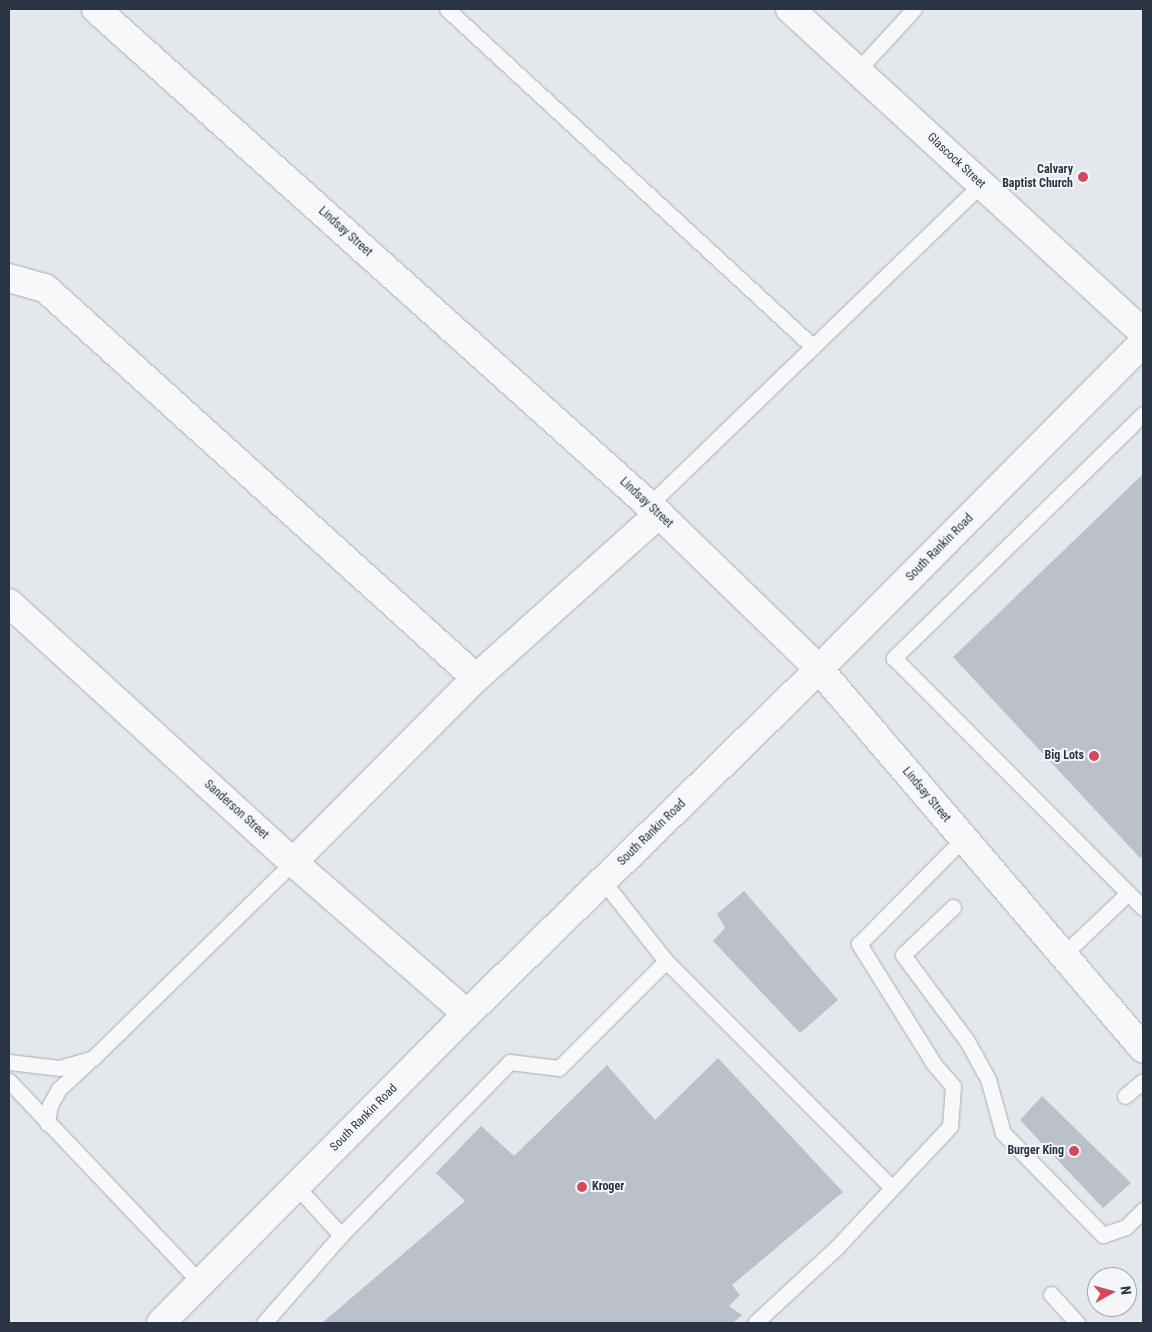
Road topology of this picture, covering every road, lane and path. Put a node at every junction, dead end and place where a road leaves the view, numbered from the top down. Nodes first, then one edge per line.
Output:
1 (96, 9) edge
2 (447, 9) edge
3 (790, 9) edge
4 (914, 9) edge
5 (857, 70) junction
6 (981, 184) junction
7 (9, 278) edge
8 (813, 347) junction
9 (1141, 347) edge
10 (1143, 414) edge
11 (654, 510) junction
12 (9, 603) edge
13 (819, 669) junction
14 (476, 678) junction
15 (964, 838) junction
16 (293, 862) junction
17 (603, 880) junction
18 (1128, 893) junction
19 (953, 906) dead end
20 (1143, 908) edge
21 (1063, 956) junction
22 (666, 961) junction
23 (466, 1014) junction
24 (1143, 1049) edge
25 (93, 1058) junction
26 (9, 1062) edge
27 (9, 1081) edge
28 (1143, 1082) edge
29 (1125, 1096) dead end
30 (47, 1123) junction
31 (296, 1186) junction
32 (892, 1188) junction
33 (1143, 1210) edge
34 (341, 1236) junction
35 (201, 1283) junction
36 (1051, 1294) dead end
37 (161, 1323) edge
38 (264, 1323) edge
39 (755, 1323) edge
40 (1077, 1323) edge

1 - 11 street, Lindsay Street
2 - 8 lane
3 - 5 street, Glascock Street
4 - 5 lane
5 - 6 street, Glascock Street
6 - 8 lane
6 - 9 street, Glascock Street
7 - 14 street
8 - 11 lane
9 - 13 street, South Rankin Road
10 - 18 lane
11 - 13 street, Lindsay Street
11 - 14 street
12 - 16 street, Sanderson Street
13 - 15 street, Lindsay Street
13 - 17 street, South Rankin Road
14 - 16 street
15 - 21 street, Lindsay Street
15 - 32 lane
16 - 23 street, Sanderson Street
16 - 25 lane
17 - 22 lane
17 - 23 street, South Rankin Road
18 - 20 lane
18 - 21 lane
19 - 33 lane
21 - 24 street, Lindsay Street
22 - 32 lane
22 - 34 lane
23 - 31 street, South Rankin Road
25 - 26 lane
25 - 30 lane
27 - 30 lane
28 - 29 lane
30 - 35 lane
31 - 34 lane
31 - 35 street, South Rankin Road
32 - 39 lane
34 - 38 lane
35 - 37 street, South Rankin Road
36 - 40 lane

